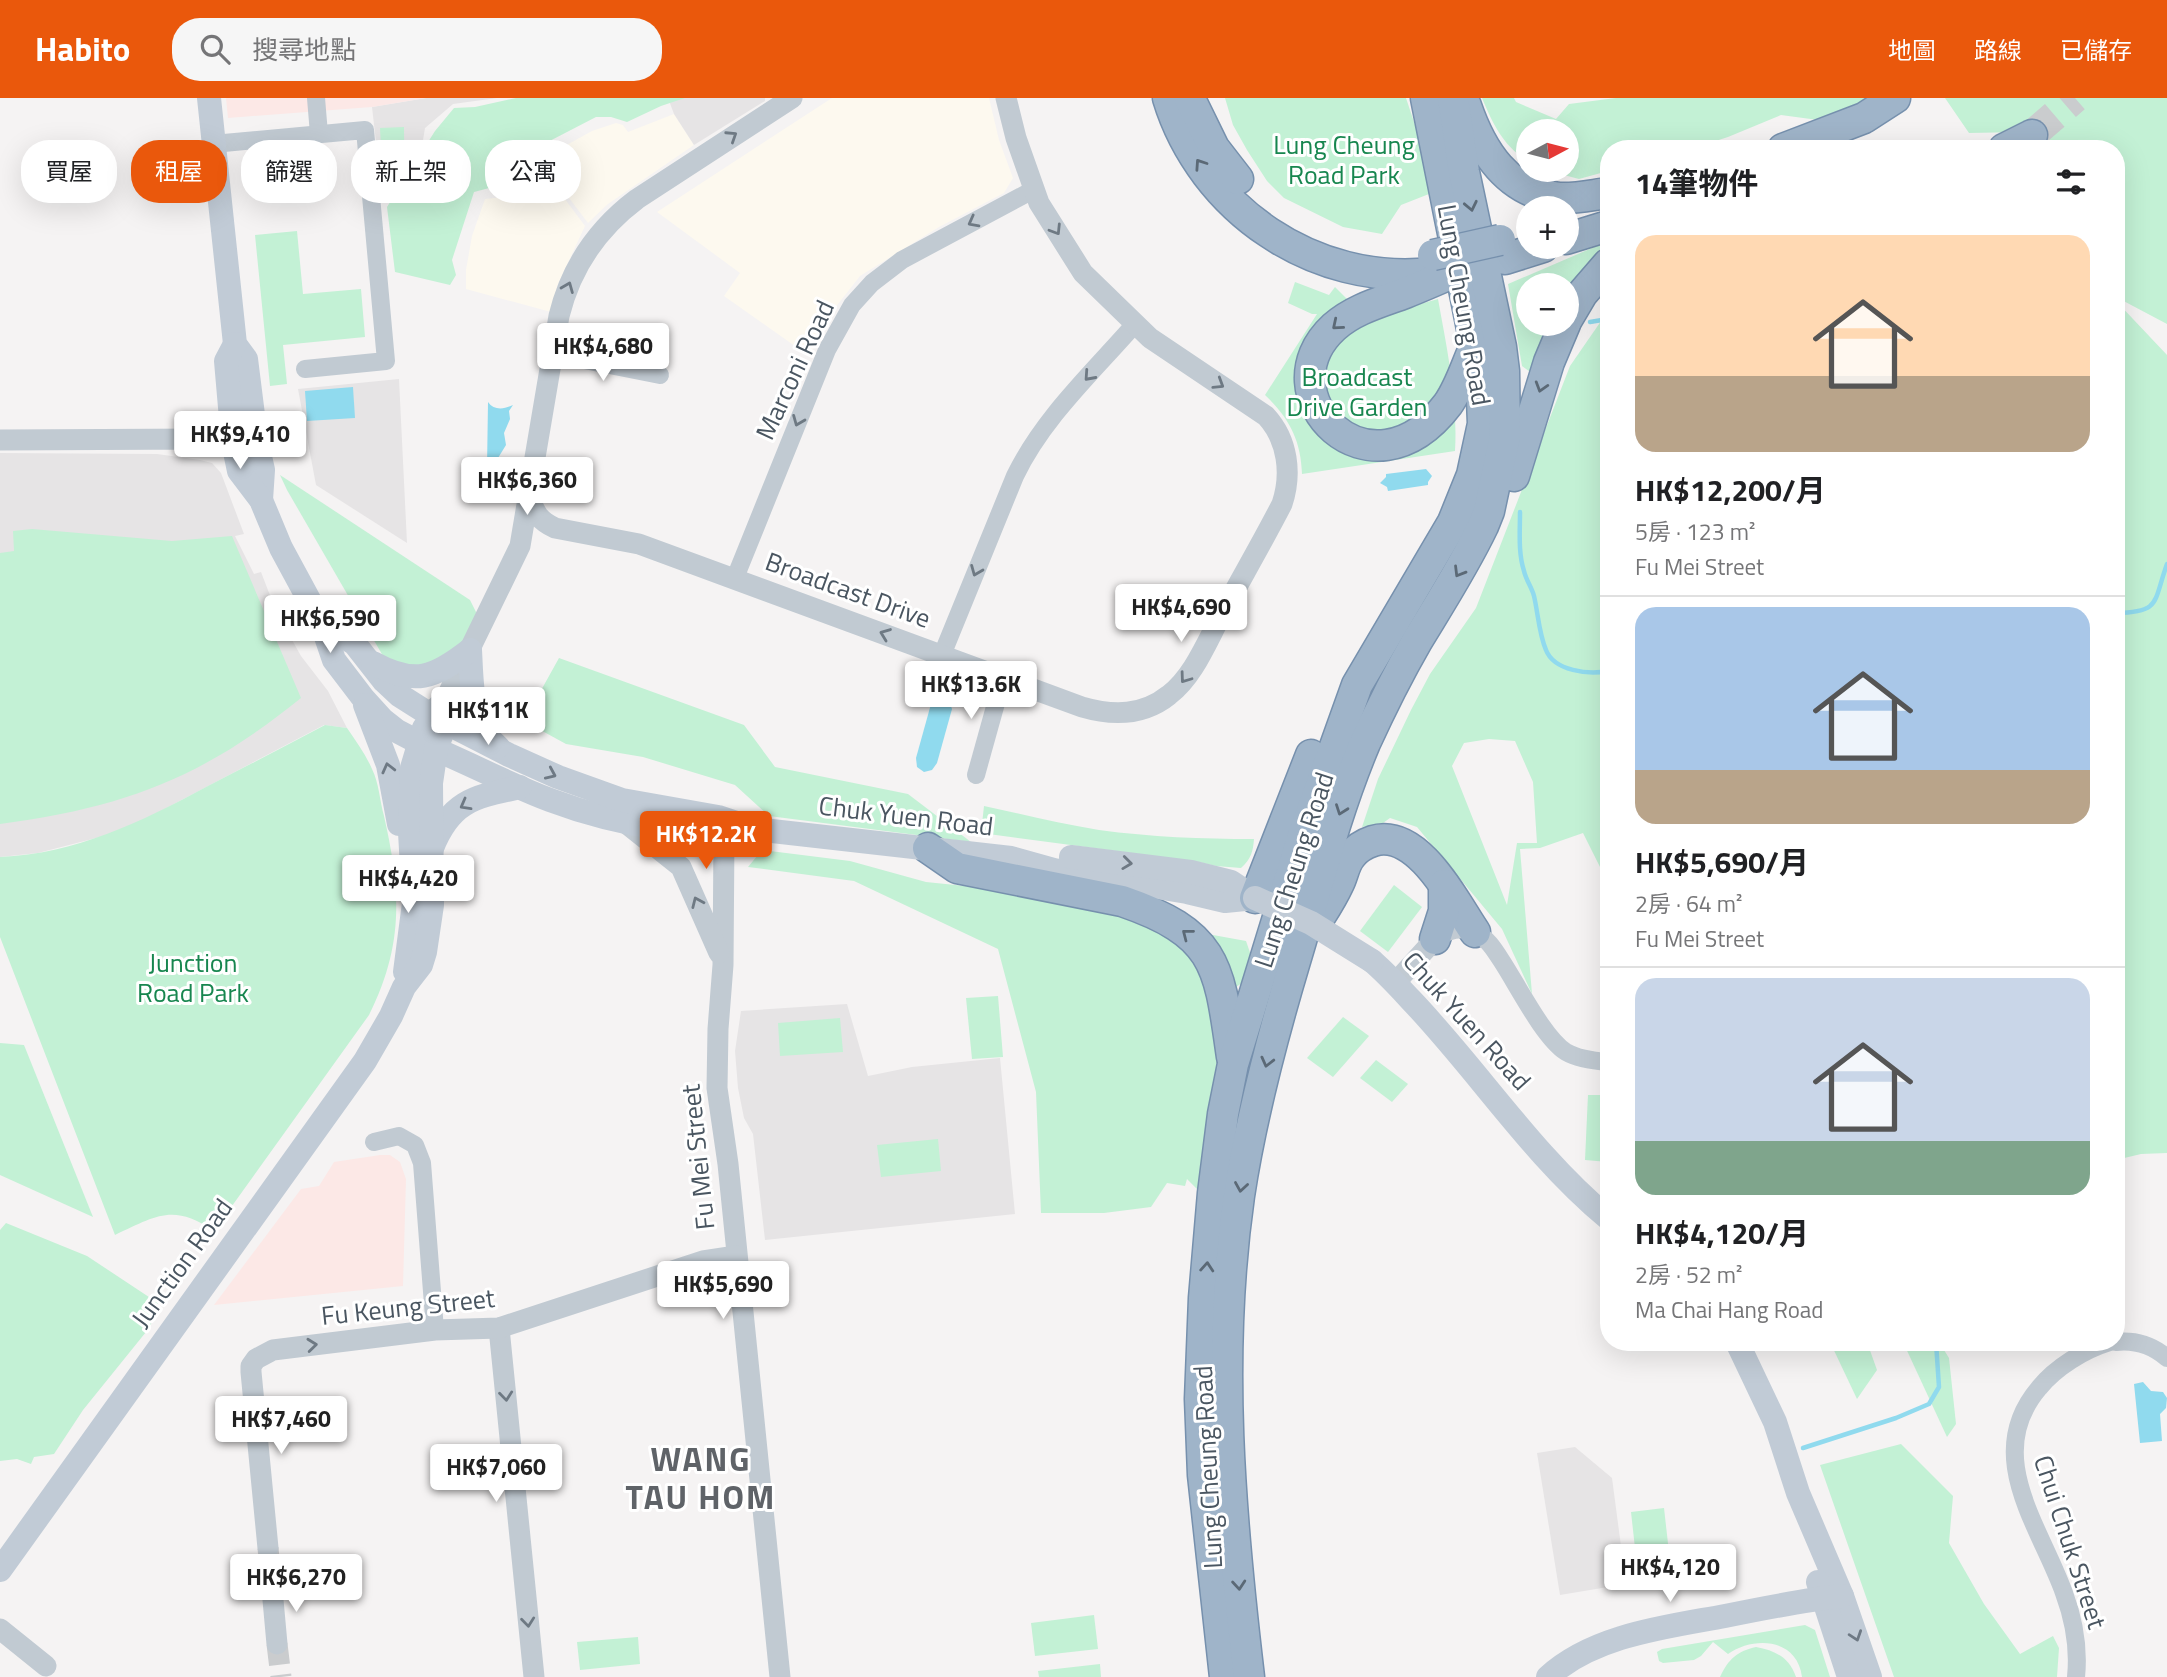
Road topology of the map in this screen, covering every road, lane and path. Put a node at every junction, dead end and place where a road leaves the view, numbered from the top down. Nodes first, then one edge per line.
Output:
1 (209, 98) edge
2 (316, 98) edge
3 (792, 98) edge
4 (1006, 98) edge
5 (1168, 98) edge
6 (1190, 98) edge
7 (1213, 98) edge
8 (1426, 98) edge
9 (1453, 98) edge
10 (1464, 98) edge
11 (1895, 98) edge
12 (319, 134) junction
13 (2032, 135) tunnel mouth
14 (213, 140) edge
15 (1809, 140) edge
16 (2022, 140) edge
17 (227, 143) edge
18 (1033, 190) junction
19 (1250, 192) junction
20 (1600, 194) edge
21 (219, 203) edge
22 (1600, 212) edge
23 (1580, 227) edge
24 (1511, 244) edge
25 (1600, 273) edge
26 (1408, 278) junction
27 (1579, 299) edge
28 (1134, 325) junction
29 (1560, 336) edge
30 (1475, 346) junction
31 (554, 354) junction
32 (305, 369) dead end
33 (660, 375) dead end
34 (0, 440) edge
35 (245, 441) junction
36 (530, 498) junction
37 (1489, 512) junction
38 (555, 528) junction
39 (520, 547) junction
40 (735, 578) junction
41 (321, 622) junction
42 (470, 650) junction
43 (942, 656) junction
44 (367, 659) junction
45 (1003, 677) junction
46 (1357, 685) junction
47 (363, 698) junction
48 (440, 712) junction
49 (427, 745) junction
50 (509, 755) junction
51 (976, 775) dead end
52 (520, 787) junction
53 (627, 824) junction
54 (721, 826) junction
55 (928, 848) junction
56 (421, 854) junction
57 (1444, 885) junction
58 (1255, 898) junction
59 (1475, 932) junction
60 (1435, 939) junction
61 (1296, 960) junction
62 (723, 965) junction
63 (1394, 979) junction
64 (1600, 1060) edge
65 (1233, 1064) junction
66 (374, 1142) dead end
67 (1600, 1210) edge
68 (736, 1256) junction
69 (499, 1328) junction
70 (435, 1330) junction
71 (2125, 1341) edge
72 (1741, 1351) edge
73 (2090, 1351) edge
74 (2167, 1358) edge
75 (268, 1548) tunnel mouth
76 (0, 1570) edge
77 (272, 1589) tunnel mouth
78 (1832, 1597) junction
79 (0, 1629) edge
80 (278, 1644) tunnel mouth
81 (46, 1667) dead end
82 (534, 1677) edge
83 (780, 1677) edge
84 (1226, 1677) edge
85 (1249, 1677) edge
86 (1548, 1677) edge
87 (1849, 1677) edge
88 (1870, 1677) edge
89 (2076, 1677) edge

1 - 14 main road
2 - 12 street
31 -> 3 street
4 - 18 street, Broadcast Drive
26 -> 5 highway
6 - 19 highway
7 - 19 highway
8 - 30 highway, Lung Cheung Road
9 -> 37 highway, Lung Cheung Road
10 - 20 highway
11 - 15 highway
12 - 17 street
12 - 32 street
13 - 16 highway
18 -> 28 street, Broadcast Drive
18 -> 40 street, Marconi Road
19 - 26 highway
21 - 35 main road
22 - 23 highway
24 - 26 highway
24 - 26 highway, bridge
25 - 27 highway
26 -> 30 highway
28 -> 43 street
28 -> 45 street, Broadcast Drive
29 -> 37 highway
30 - 46 highway, Lung Cheung Road
31 - 33 street
31 - 36 street
34 - 35 street
35 - 41 main road
36 - 38 street
36 - 39 street
37 -> 61 highway, Lung Cheung Road
38 - 39 street
38 - 40 street, Broadcast Drive
39 - 42 street
43 -> 40 street, Broadcast Drive
41 - 44 main road
41 - 47 main road
42 - 44 main road
42 - 48 street
42 - 50 main road
43 - 45 street, Broadcast Drive
44 - 48 main road
45 - 51 street
46 - 58 highway
46 - 65 highway, Lung Cheung Road
47 - 49 main road
56 -> 47 main road
48 - 49 main road, Junction Road
48 - 50 main road, Chuk Yuen Road
49 - 52 main road, Chuk Yuen Road
49 - 56 main road, Junction Road
50 -> 54 main road, Chuk Yuen Road
52 - 53 main road, Chuk Yuen Road
52 -> 56 main road
53 - 54 main road, Chuk Yuen Road
62 -> 53 street, Fu Mei Street
54 - 55 main road, Chuk Yuen Road
54 - 62 street, Fu Mei Street
55 - 58 main road, Chuk Yuen Road
65 -> 55 highway
56 - 76 main road, Junction Road
57 - 59 highway
57 - 60 highway
57 - 61 highway
58 - 63 main road, Chuk Yuen Road, bridge
59 - 60 street
59 - 64 street
60 - 63 street
61 -> 85 highway, Lung Cheung Road
62 - 68 street, Fu Mei Street
63 - 67 main road, Chuk Yuen Road
84 -> 65 highway, Lung Cheung Road
66 - 70 street
68 - 69 street, Fu Keung Street
68 - 83 street, Fu Mei Street
69 - 70 street, Fu Keung Street
69 -> 82 street
75 -> 70 street, Fu Keung Street
71 - 74 street
72 - 78 main road
73 - 89 street, Chui Chuk Street
77 - 80 street
78 - 86 main road
78 - 87 main road
78 -> 88 main road
79 - 81 street

